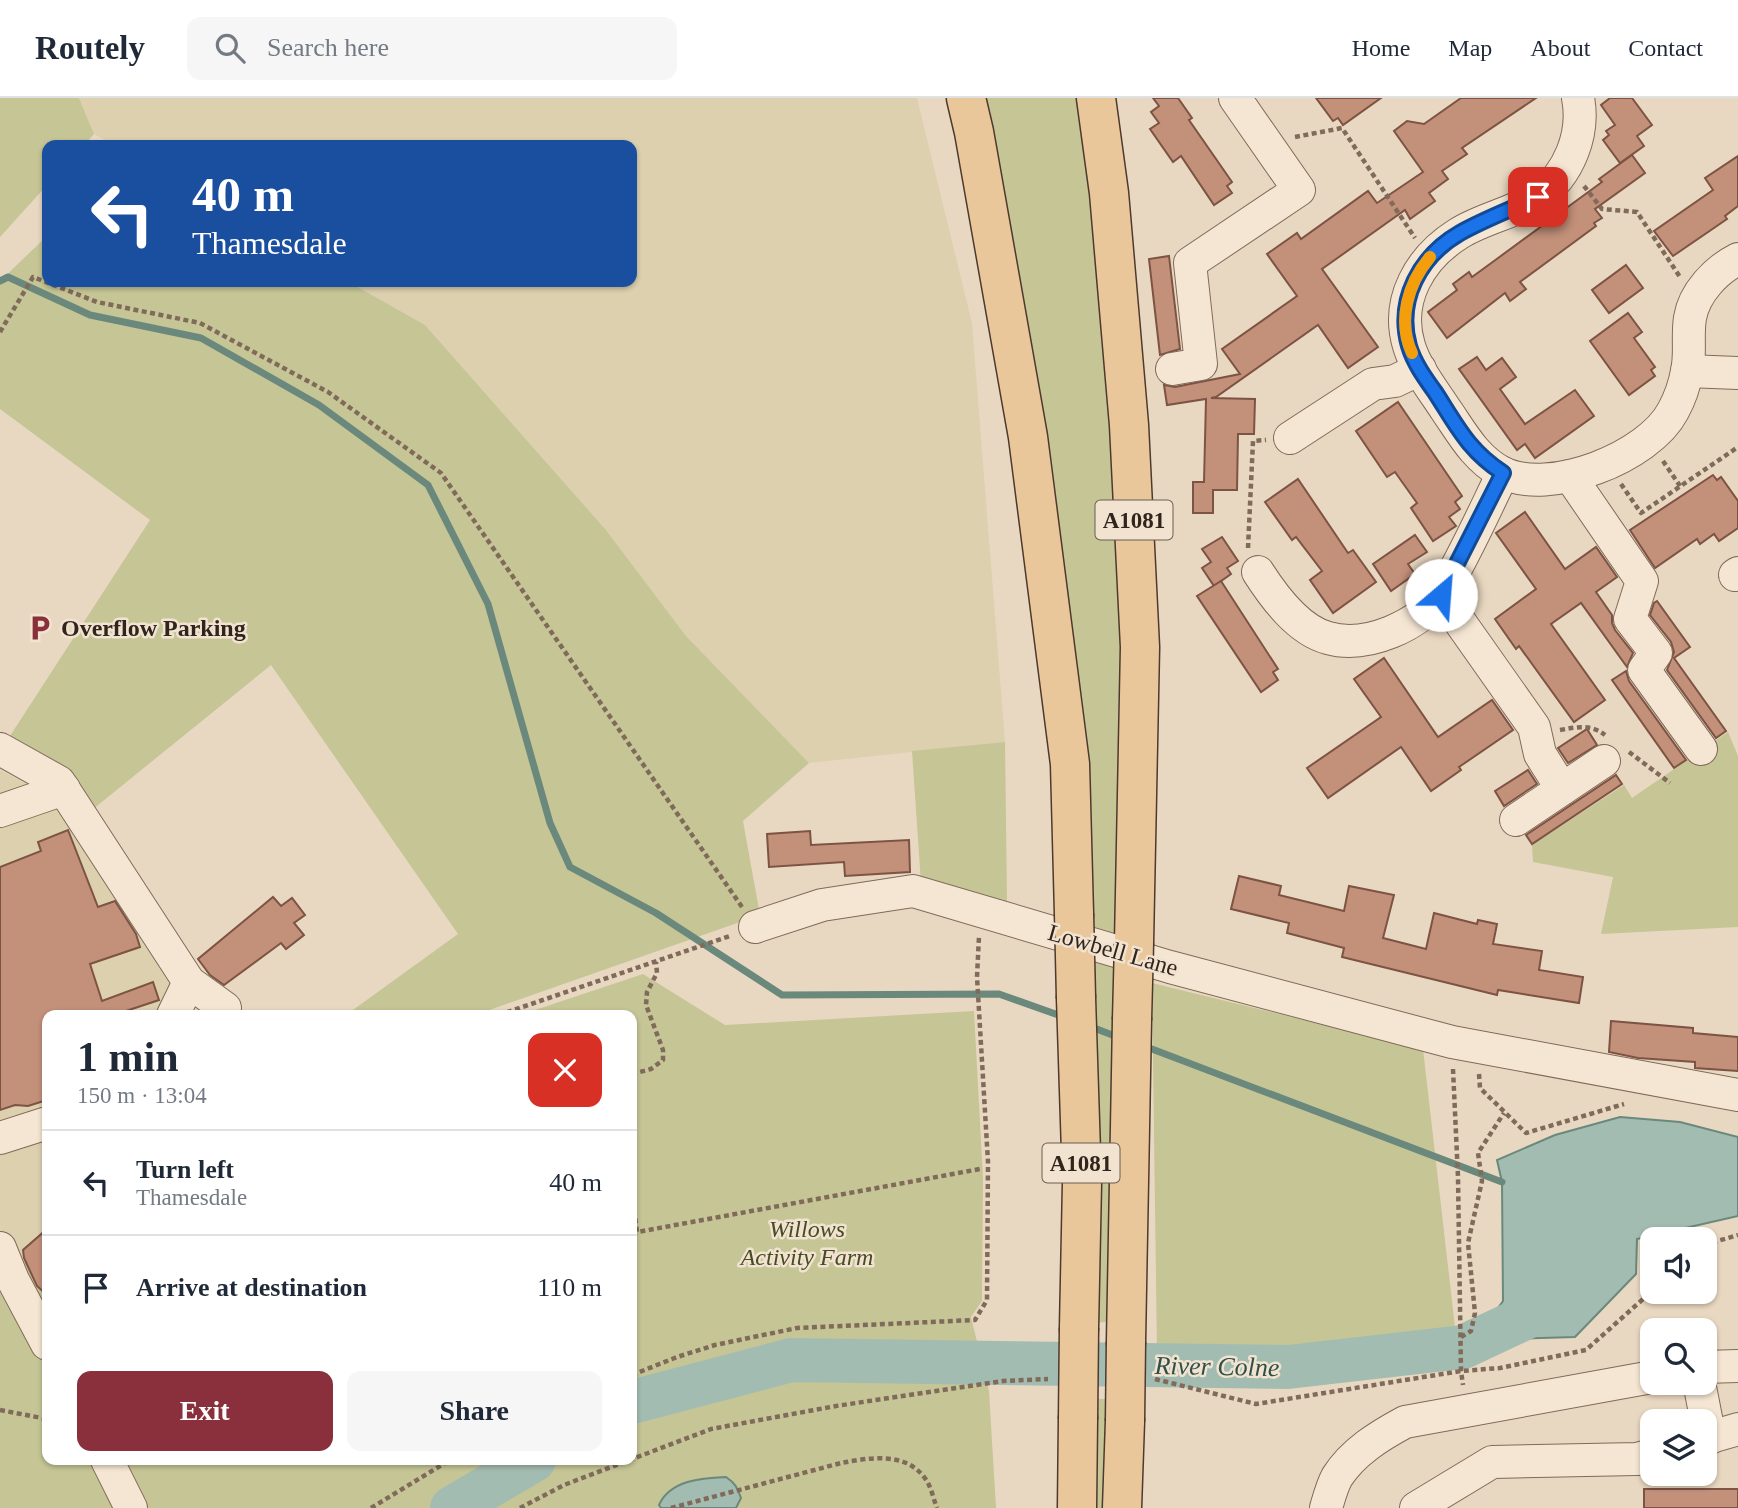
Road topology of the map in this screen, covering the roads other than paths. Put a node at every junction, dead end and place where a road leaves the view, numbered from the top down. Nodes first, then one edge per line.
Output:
1 (966, 98) edge
2 (1096, 98) edge
3 (1235, 98) edge
4 (1578, 98) edge
5 (1738, 259) edge
6 (1197, 364) dead end
7 (1419, 369) junction
8 (1687, 371) junction
9 (1738, 373) edge
10 (1290, 438) road end
11 (1503, 473) junction
12 (1570, 476) junction
13 (1258, 572) road end
14 (1441, 595) junction
15 (1701, 748) dead end
16 (0, 749) edge
17 (1604, 761) dead end
18 (64, 789) junction
19 (1562, 789) junction
20 (0, 811) edge
21 (1516, 820) dead end
22 (755, 927) road end
23 (189, 982) junction
24 (225, 1009) dead end
25 (175, 1010) edge
26 (1738, 1095) edge
27 (42, 1126) edge
28 (0, 1138) edge
29 (0, 1248) edge
30 (42, 1335) edge
31 (1738, 1366) edge
32 (1717, 1367) edge
33 (1640, 1379) edge
34 (1640, 1458) edge
35 (110, 1465) edge
36 (131, 1508) edge
37 (1077, 1508) edge
38 (1122, 1508) edge
39 (1326, 1508) edge
40 (1416, 1508) edge

1 - 37 main road, A1081, bridge
2 - 38 main road, A1081, bridge
3 - 6 street
4 - 7 street
5 - 8 street
7 - 10 street
7 - 11 street
8 - 9 street
8 - 12 street
11 - 12 street
11 - 14 street
12 - 15 street
13 - 14 street
14 - 19 street
16 - 18 street
17 - 19 street
18 - 20 street
18 - 23 street
19 - 21 street
22 - 26 street, Lowbell Lane
23 - 24 street
23 - 25 street
27 - 28 street
29 - 30 street
31 - 32 street
33 - 39 street
34 - 40 street
35 - 36 street

